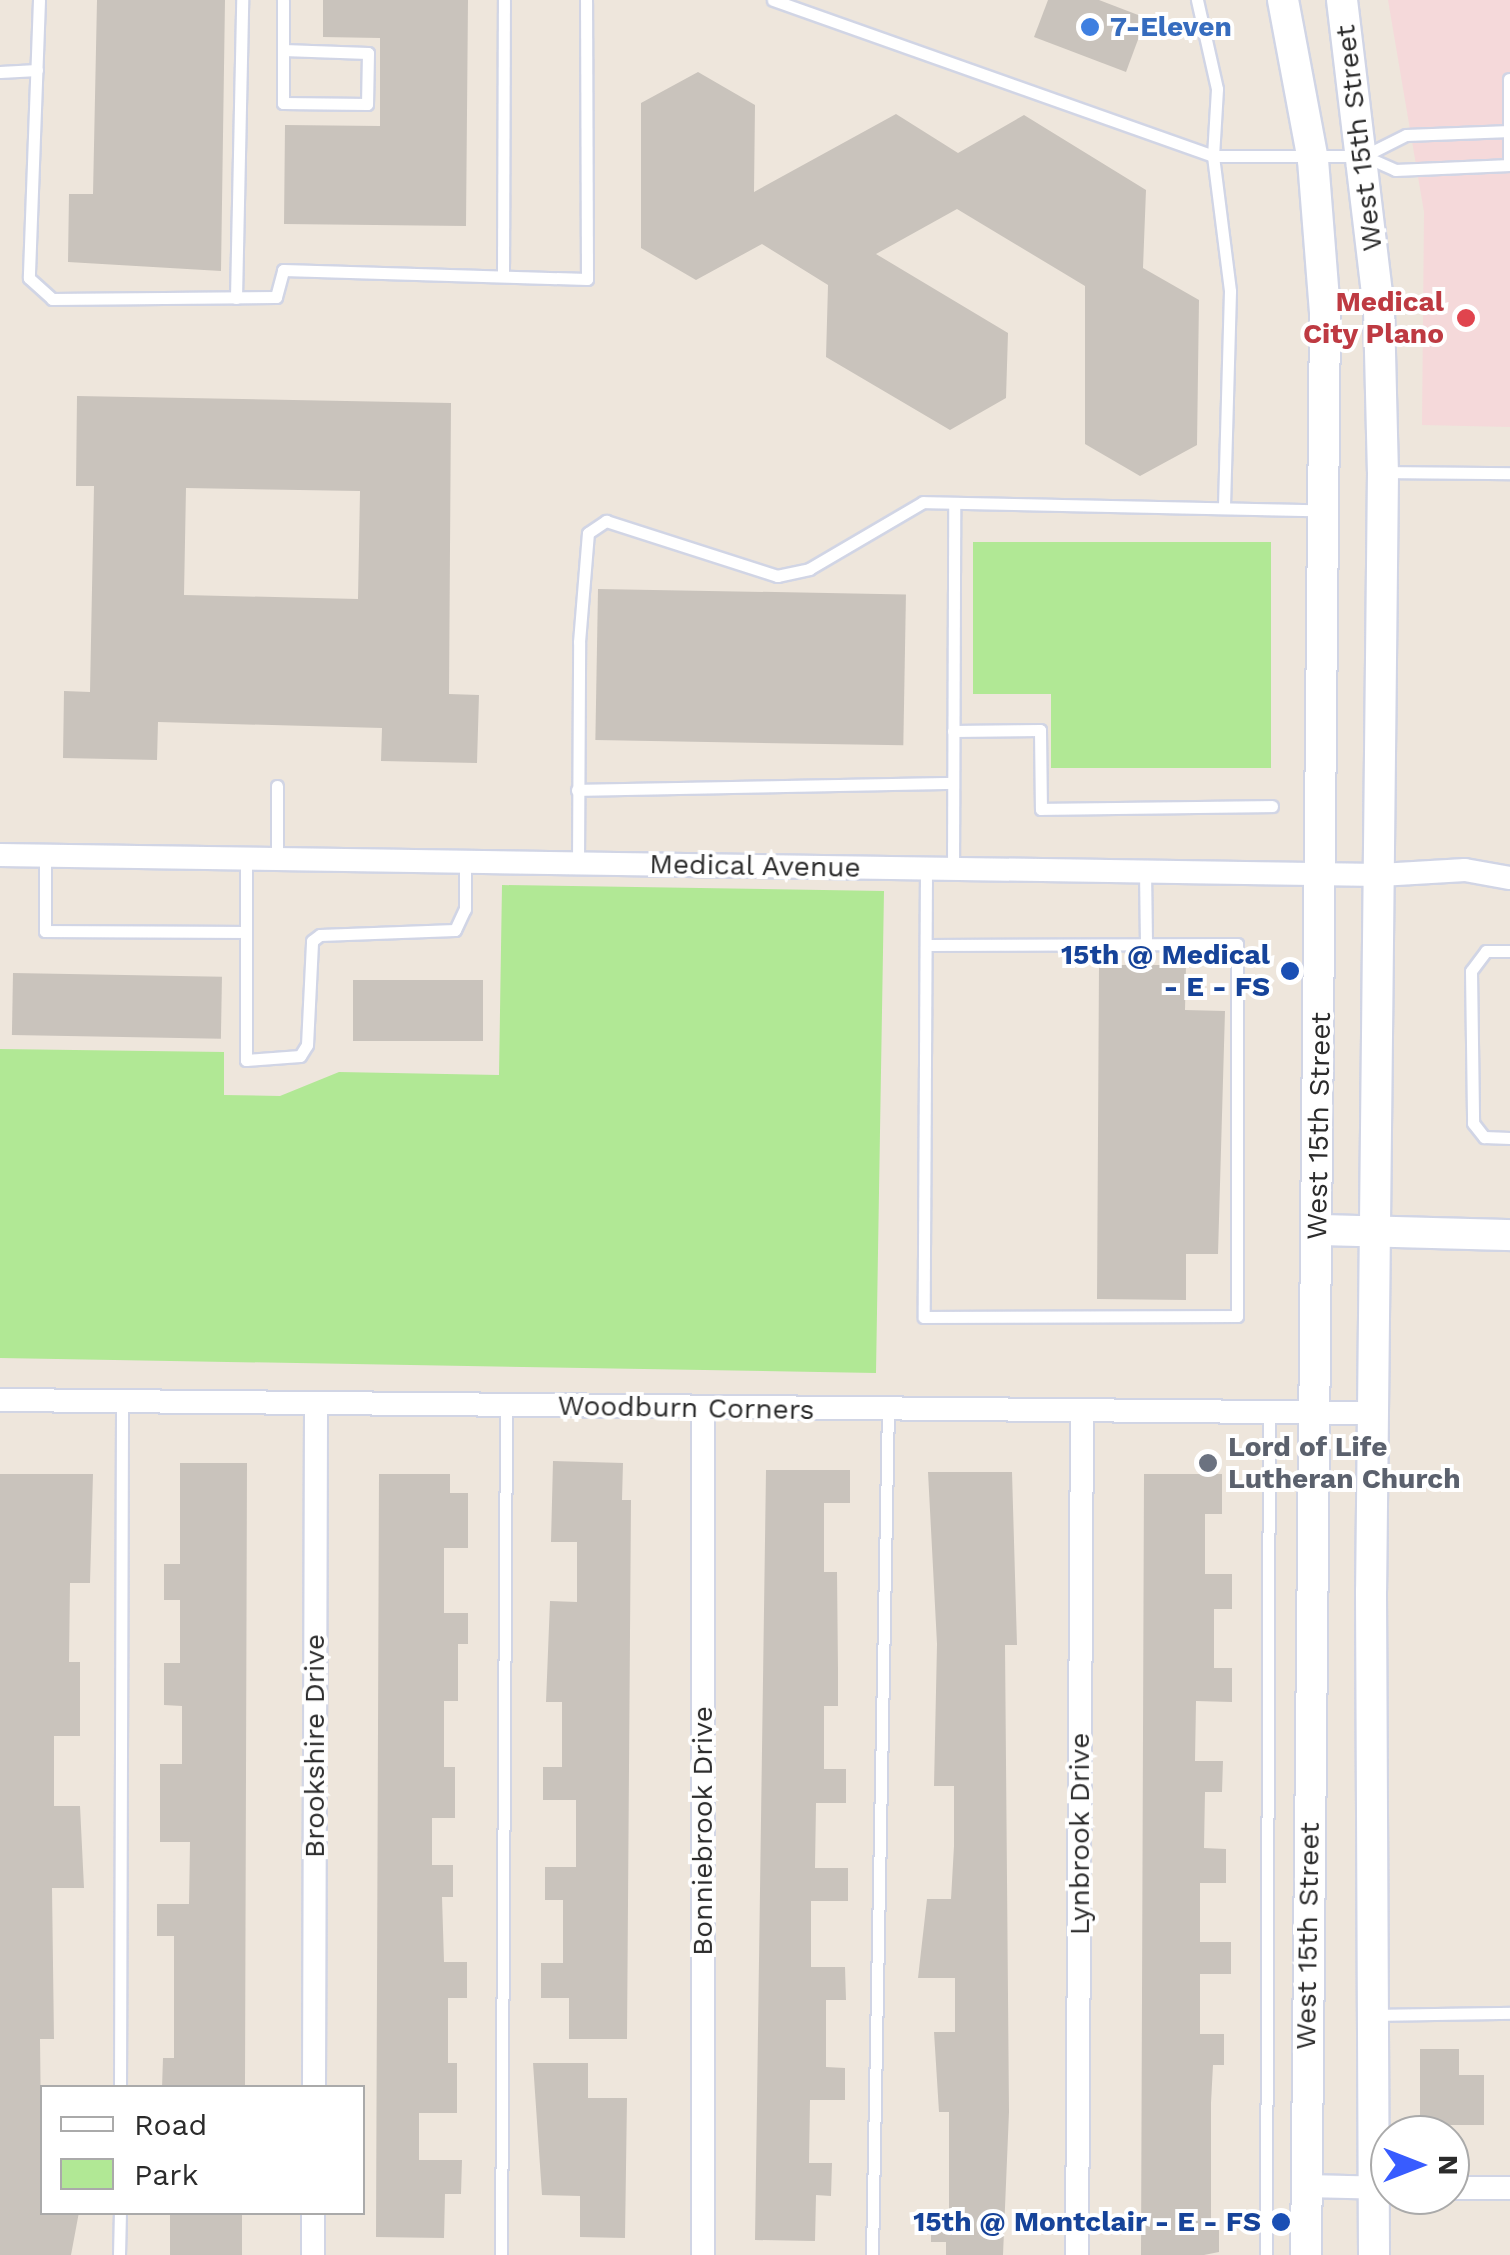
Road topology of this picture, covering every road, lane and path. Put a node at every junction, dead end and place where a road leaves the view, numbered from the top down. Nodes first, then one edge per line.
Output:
1 (40, 0) edge
2 (242, 0) edge
3 (284, 0) edge
4 (504, 0) edge
5 (586, 0) edge
6 (773, 0) edge
7 (1197, 0) edge
8 (1283, 0) edge
9 (1342, 0) edge
10 (283, 50) junction
11 (37, 70) junction
12 (0, 72) edge
13 (1509, 79) edge
14 (1510, 131) edge
15 (1213, 156) junction
16 (1364, 156) junction
17 (1313, 160) junction
18 (1510, 164) edge
19 (503, 272) junction
20 (236, 298) junction
21 (1383, 472) junction
22 (1510, 473) edge
23 (954, 504) junction
24 (1224, 508) junction
25 (1325, 510) junction
26 (953, 731) junction
27 (953, 782) junction
28 (277, 786) dead end
29 (577, 790) junction
30 (1272, 806) dead end
31 (0, 855) edge
32 (45, 856) junction
33 (246, 858) junction
34 (277, 859) junction
35 (465, 862) junction
36 (578, 863) junction
37 (953, 868) junction
38 (926, 870) junction
39 (1146, 871) junction
40 (1324, 874) junction
41 (1380, 876) junction
42 (1510, 878) edge
43 (246, 932) junction
44 (1146, 944) junction
45 (927, 946) junction
46 (1510, 952) edge
47 (1510, 1138) edge
48 (1318, 1230) junction
49 (1376, 1234) junction
50 (1510, 1235) edge
51 (0, 1400) edge
52 (122, 1401) junction
53 (316, 1404) junction
54 (506, 1406) junction
55 (703, 1408) junction
56 (888, 1410) junction
57 (1082, 1414) junction
58 (1269, 1414) junction
59 (1313, 1414) junction
60 (1372, 1414) junction
61 (1510, 2013) edge
62 (1376, 2014) junction
63 (120, 2085) edge
64 (314, 2085) edge
65 (1379, 2115) edge
66 (1306, 2186) junction
67 (1370, 2188) edge
68 (1470, 2188) edge
69 (1510, 2188) edge
70 (120, 2215) edge
71 (313, 2215) edge
72 (1379, 2215) edge
73 (120, 2255) edge
74 (313, 2255) edge
75 (501, 2255) edge
76 (703, 2255) edge
77 (872, 2255) edge
78 (1077, 2255) edge
79 (1266, 2255) edge
80 (1306, 2255) edge
81 (1374, 2255) edge

1 - 11 lane
2 - 20 lane
3 - 10 lane
4 - 19 lane
5 - 19 lane
6 - 15 lane
7 - 15 lane
8 - 17 main road, West 15th Street
9 - 16 main road, West 15th Street
10 - 10 lane
11 - 12 lane
11 - 20 lane
13 - 14 lane
14 - 16 lane
14 - 18 lane
15 - 17 lane
15 - 24 lane
16 - 17 lane
16 - 18 lane
16 - 21 main road, West 15th Street
17 - 25 main road, West 15th Street
19 - 20 lane
21 - 22 lane
21 - 41 main road, West 15th Street
23 - 24 lane
23 - 26 lane
23 - 29 lane
24 - 25 lane
25 - 40 main road, West 15th Street
26 - 27 lane
26 - 30 lane
27 - 29 lane
27 - 37 lane
28 - 34 lane
29 - 36 lane
31 - 32 street, Medical Avenue
32 - 33 street, Medical Avenue
32 - 43 lane
33 - 34 street, Medical Avenue
33 - 43 lane
34 - 35 street, Medical Avenue
35 - 36 street, Medical Avenue
35 - 43 lane
36 - 38 street, Medical Avenue
37 - 38 street, Medical Avenue
37 - 39 street, Medical Avenue
38 - 45 lane
39 - 40 street, Medical Avenue
39 - 44 lane
40 - 41 street, Medical Avenue
40 - 48 main road, West 15th Street
41 - 42 street, Medical Avenue
41 - 49 main road, West 15th Street
44 - 45 lane
44 - 45 lane
46 - 47 lane
48 - 49 main road
48 - 59 main road, West 15th Street
49 - 50 main road
49 - 60 main road, West 15th Street
51 - 52 street, Woodburn Corners
52 - 53 street, Woodburn Corners
52 - 63 lane
53 - 54 street, Woodburn Corners
53 - 64 street, Brookshire Drive
54 - 55 street, Woodburn Corners
54 - 75 lane
55 - 56 street, Woodburn Corners
55 - 76 street, Bonniebrook Drive
56 - 57 street, Woodburn Corners
56 - 77 lane
57 - 58 street, Woodburn Corners
57 - 78 street, Lynbrook Drive
58 - 59 street, Woodburn Corners
58 - 79 lane
59 - 60 street, Woodburn Corners
59 - 66 main road, West 15th Street
60 - 62 main road, West 15th Street
61 - 62 lane
62 - 65 main road, West 15th Street
66 - 67 street
66 - 80 main road, West 15th Street
68 - 69 street
70 - 73 lane
71 - 74 street
72 - 81 main road, West 15th Street

